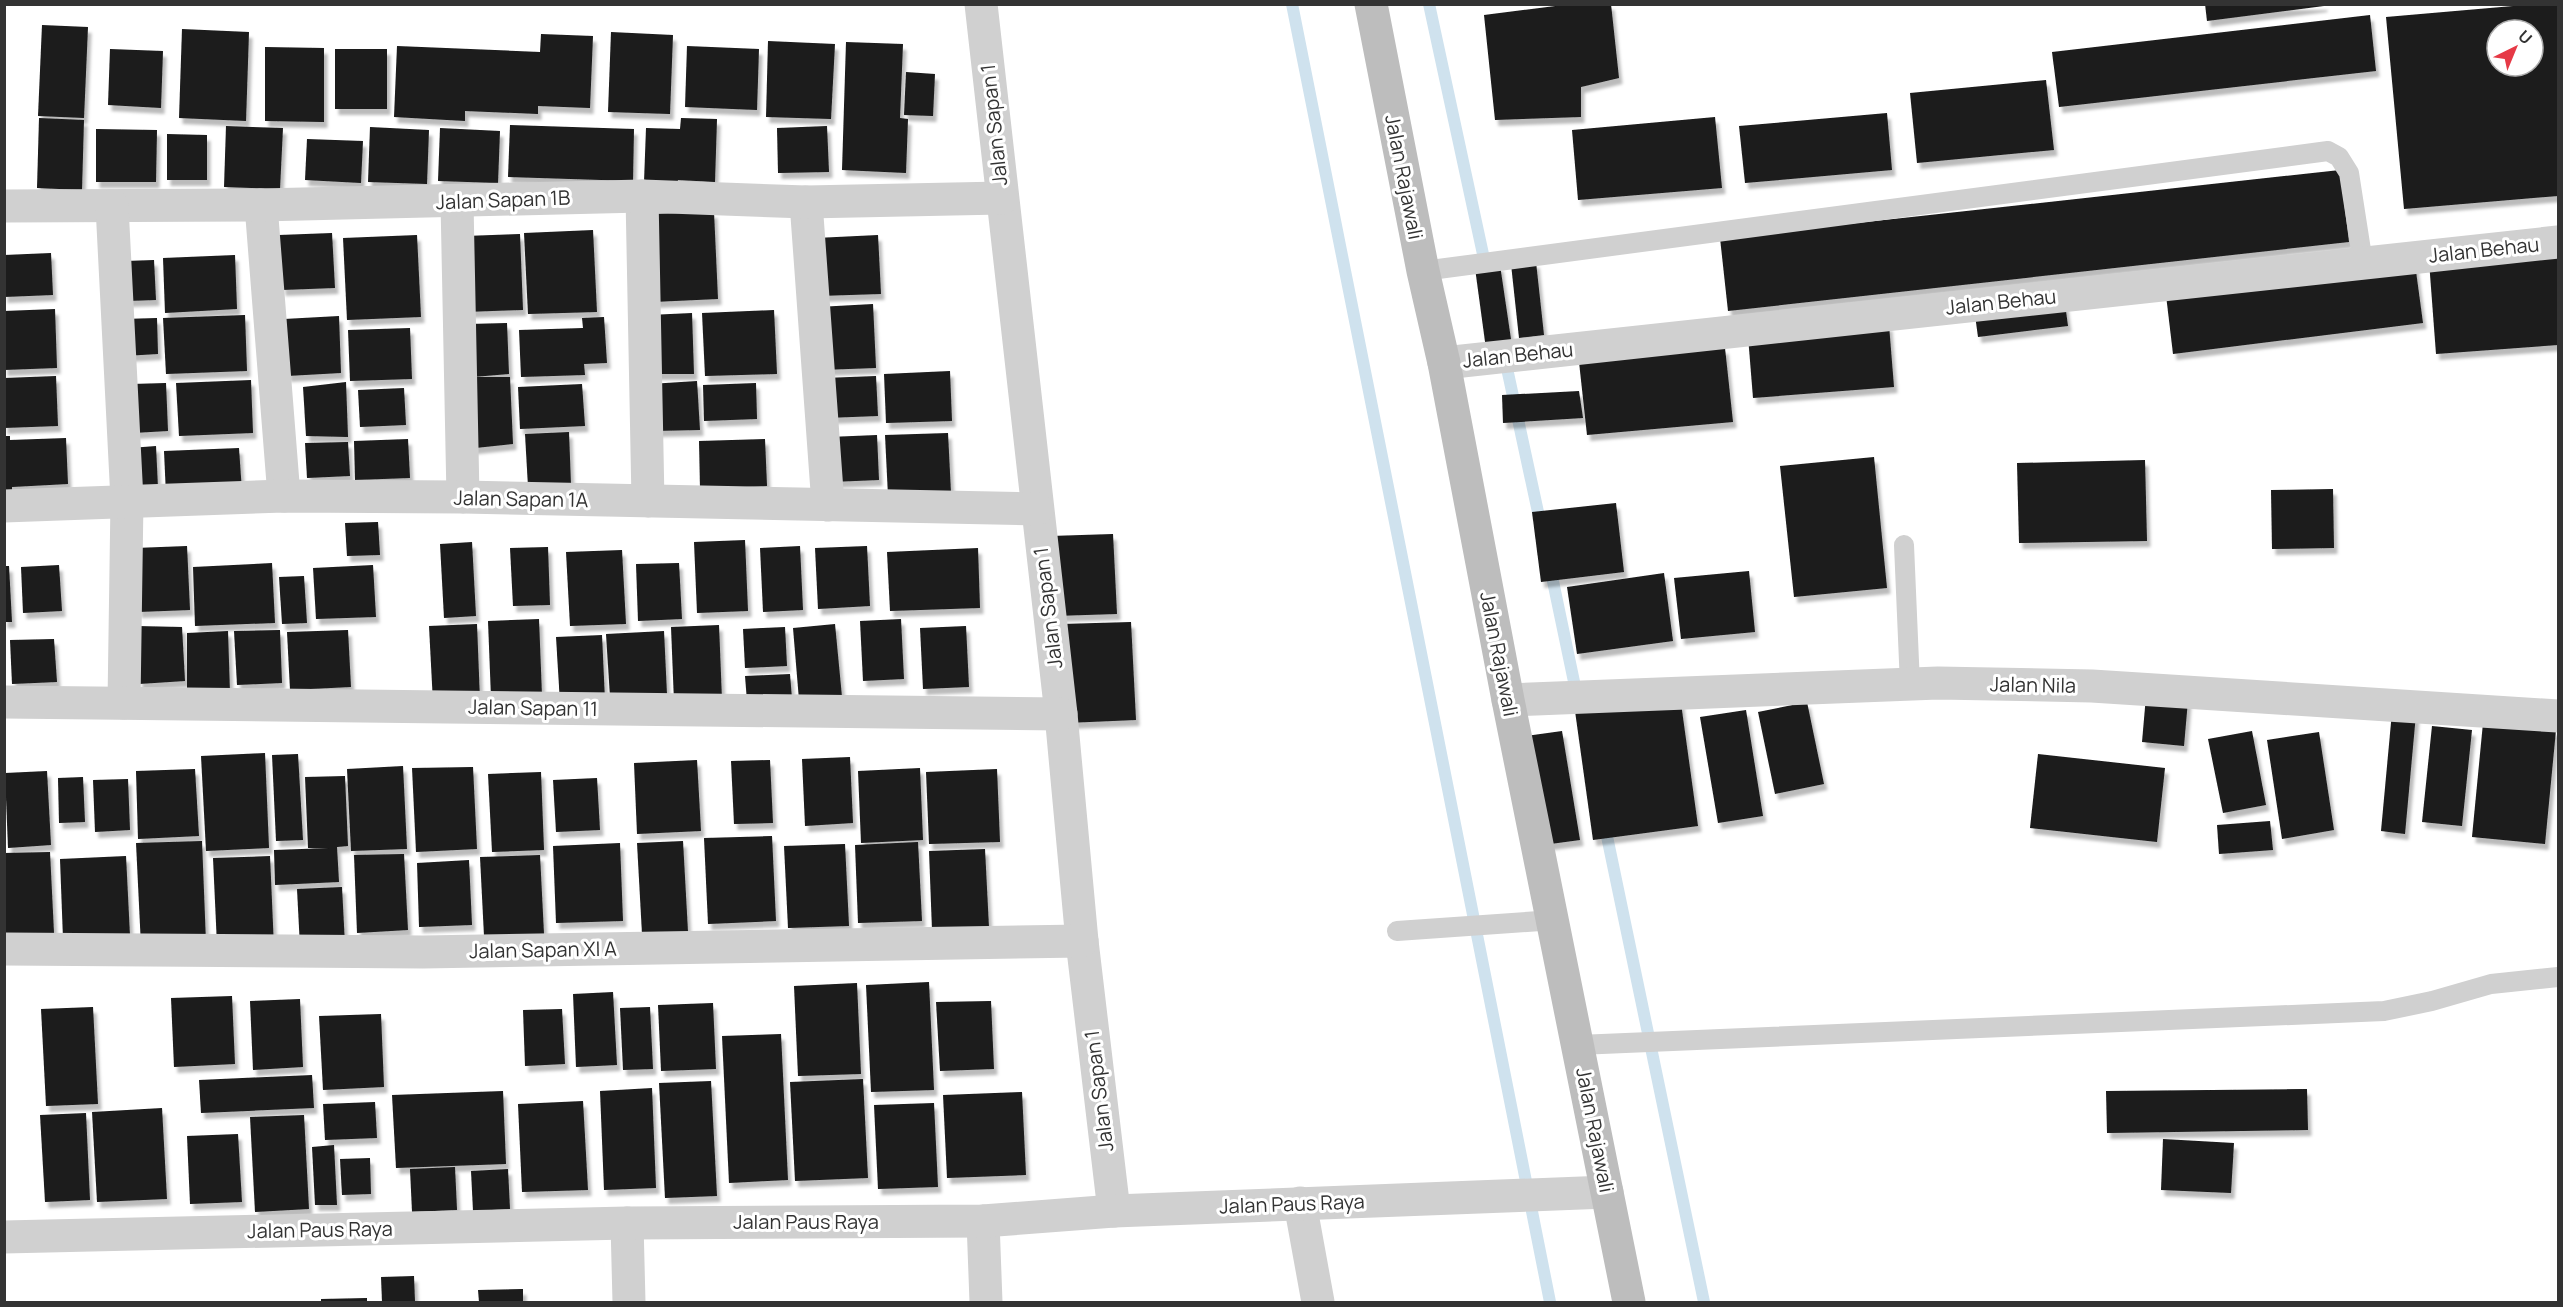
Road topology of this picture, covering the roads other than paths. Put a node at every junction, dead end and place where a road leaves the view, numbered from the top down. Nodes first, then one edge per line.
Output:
1 (981, 4) edge
2 (1371, 4) edge
3 (642, 196) junction
4 (1002, 198) junction
5 (457, 202) junction
6 (806, 202) junction
7 (4, 206) edge
8 (112, 206) junction
9 (261, 206) junction
10 (2559, 242) edge
11 (2363, 263) junction
12 (1423, 270) junction
13 (1444, 363) junction
14 (284, 496) junction
15 (463, 497) junction
16 (127, 500) junction
17 (648, 501) junction
18 (828, 505) junction
19 (4, 506) edge
20 (1037, 509) junction
21 (1904, 545) dead end
22 (1910, 685) junction
23 (1508, 700) junction
24 (4, 702) edge
25 (124, 703) junction
26 (1061, 714) junction
27 (2559, 716) edge
28 (1554, 920) junction
29 (1397, 932) dead end
30 (1082, 941) junction
31 (4, 950) edge
32 (2559, 977) edge
33 (1578, 1045) junction
34 (1607, 1192) junction
35 (1300, 1203) junction
36 (1114, 1211) junction
37 (983, 1221) junction
38 (627, 1223) junction
39 (4, 1236) edge
40 (629, 1302) edge
41 (986, 1302) edge
42 (1318, 1302) edge
43 (1629, 1302) edge

1 - 4 street, Jalan Sapan 1
2 - 12 main road, Jalan Rajawali
3 - 5 street, Jalan Sapan 1B
3 - 6 street, Jalan Sapan 1B
3 - 17 street
4 - 6 street, Jalan Sapan 1B
4 - 20 street, Jalan Sapan 1
5 - 9 street, Jalan Sapan 1B
5 - 15 street
6 - 18 street
7 - 8 street, Jalan Sapan 1B
8 - 9 street, Jalan Sapan 1B
8 - 16 street
9 - 14 street
10 - 11 street, Jalan Behau
11 - 12 lane
11 - 13 street, Jalan Behau
12 - 13 main road, Jalan Rajawali
13 - 23 main road, Jalan Rajawali
14 - 15 street, Jalan Sapan 1A
14 - 16 street, Jalan Sapan 1A
15 - 17 street, Jalan Sapan 1A
16 - 19 street, Jalan Sapan 1A
16 - 25 street
17 - 18 street, Jalan Sapan 1A
18 - 20 street, Jalan Sapan 1A
20 - 26 street, Jalan Sapan 1
21 - 22 lane
22 - 23 street, Jalan Nila
22 - 27 street, Jalan Nila
23 - 28 main road, Jalan Rajawali
24 - 25 street, Jalan Sapan 11
25 - 26 street, Jalan Sapan 11
26 - 30 street, Jalan Sapan 1
28 - 29 lane
28 - 33 main road, Jalan Rajawali
30 - 31 street, Jalan Sapan XI A
30 - 36 street, Jalan Sapan 1
32 - 33 lane
33 - 34 main road, Jalan Rajawali
34 - 35 street, Jalan Paus Raya
34 - 43 main road, Jalan Rajawali
35 - 36 street, Jalan Paus Raya
35 - 42 street
36 - 37 street, Jalan Paus Raya
37 - 38 street, Jalan Paus Raya
37 - 41 street
38 - 39 street, Jalan Paus Raya
38 - 40 street

